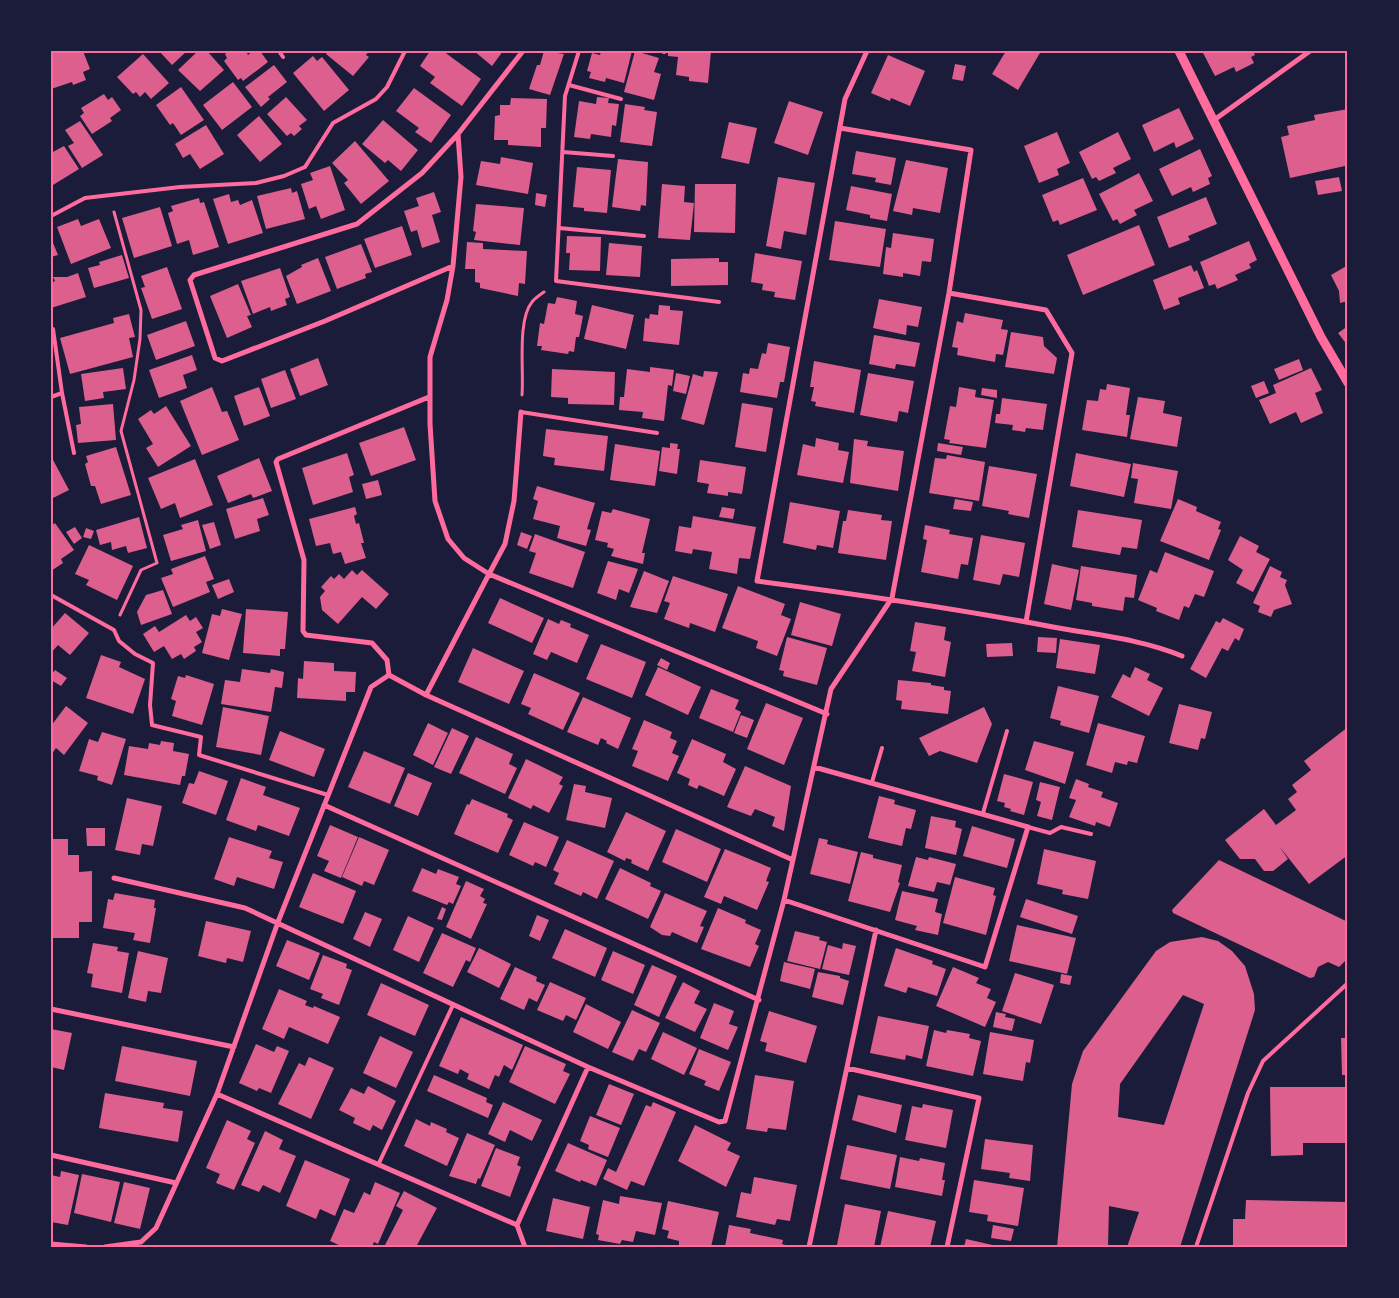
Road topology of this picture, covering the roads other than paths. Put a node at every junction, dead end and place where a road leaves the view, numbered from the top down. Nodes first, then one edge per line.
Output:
1 (278, 51) edge
2 (405, 51) edge
3 (523, 51) edge
4 (580, 51) edge
5 (867, 51) edge
6 (1179, 51) edge
7 (1310, 51) edge
8 (283, 57) dead end
9 (569, 85) junction
10 (621, 98) dead end
11 (1214, 120) junction
12 (840, 128) junction
13 (458, 134) junction
14 (563, 152) junction
15 (613, 156) dead end
16 (51, 216) edge
17 (559, 228) junction
18 (644, 236) dead end
19 (453, 266) junction
20 (949, 293) junction
21 (719, 302) dead end
22 (53, 329) dead end
23 (1348, 383) edge
24 (62, 393) junction
25 (429, 396) junction
26 (51, 397) edge
27 (520, 412) joint
28 (657, 433) dead end
29 (74, 453) dead end
30 (489, 574) junction
31 (51, 595) edge
32 (892, 598) junction
33 (1026, 622) junction
34 (1182, 656) dead end
35 (389, 675) junction
36 (426, 695) junction
37 (827, 714) junction
38 (1007, 731) dead end
39 (882, 748) dead end
40 (814, 766) junction
41 (872, 782) junction
42 (328, 795) junction
43 (324, 805) junction
44 (983, 813) junction
45 (1028, 827) junction
46 (1091, 834) dead end
47 (793, 860) junction
48 (114, 878) dead end
49 (784, 900) junction
50 (278, 922) junction
51 (876, 930) junction
52 (1348, 983) edge
53 (759, 1000) junction
54 (452, 1005) junction
55 (51, 1009) edge
56 (234, 1047) junction
57 (588, 1067) junction
58 (847, 1068) junction
59 (217, 1094) junction
60 (51, 1155) edge
61 (379, 1163) junction
62 (176, 1184) junction
63 (517, 1225) junction
64 (51, 1244) edge
65 (86, 1247) edge
66 (105, 1247) edge
67 (525, 1247) edge
68 (809, 1247) edge
69 (947, 1247) edge
70 (1196, 1247) edge

1 - 8 lane
2 - 16 lane
3 - 13 street
4 - 9 lane
5 - 12 street
6 - 11 street
7 - 11 street
9 - 10 lane
9 - 14 lane
11 - 23 street
12 - 20 street
12 - 32 street
13 - 19 street
13 - 19 street
14 - 15 lane
14 - 17 lane
17 - 18 lane
17 - 21 lane
19 - 25 street
20 - 32 street
20 - 33 street
22 - 24 lane
24 - 26 lane
24 - 29 lane
25 - 30 street
25 - 35 street
27 - 28 lane
27 - 30 street
30 - 36 street
30 - 37 street
31 - 42 lane
32 - 33 street
32 - 37 street
33 - 34 street
35 - 36 street
35 - 42 street
36 - 47 street
37 - 40 street
38 - 44 lane
39 - 41 lane
40 - 41 street
40 - 47 street
41 - 44 street
42 - 43 street
43 - 50 street
43 - 53 street
44 - 45 street
45 - 46 lane
45 - 51 street
47 - 49 street
48 - 50 street
49 - 51 street
49 - 53 street
50 - 54 street
50 - 56 street
51 - 58 street
52 - 70 lane
53 - 57 street
54 - 57 street
54 - 61 lane
55 - 56 street
56 - 59 street
57 - 63 street
58 - 68 street
58 - 69 street
59 - 61 street
59 - 62 street
60 - 62 street
61 - 63 street
62 - 66 street
63 - 67 street
64 - 65 street

